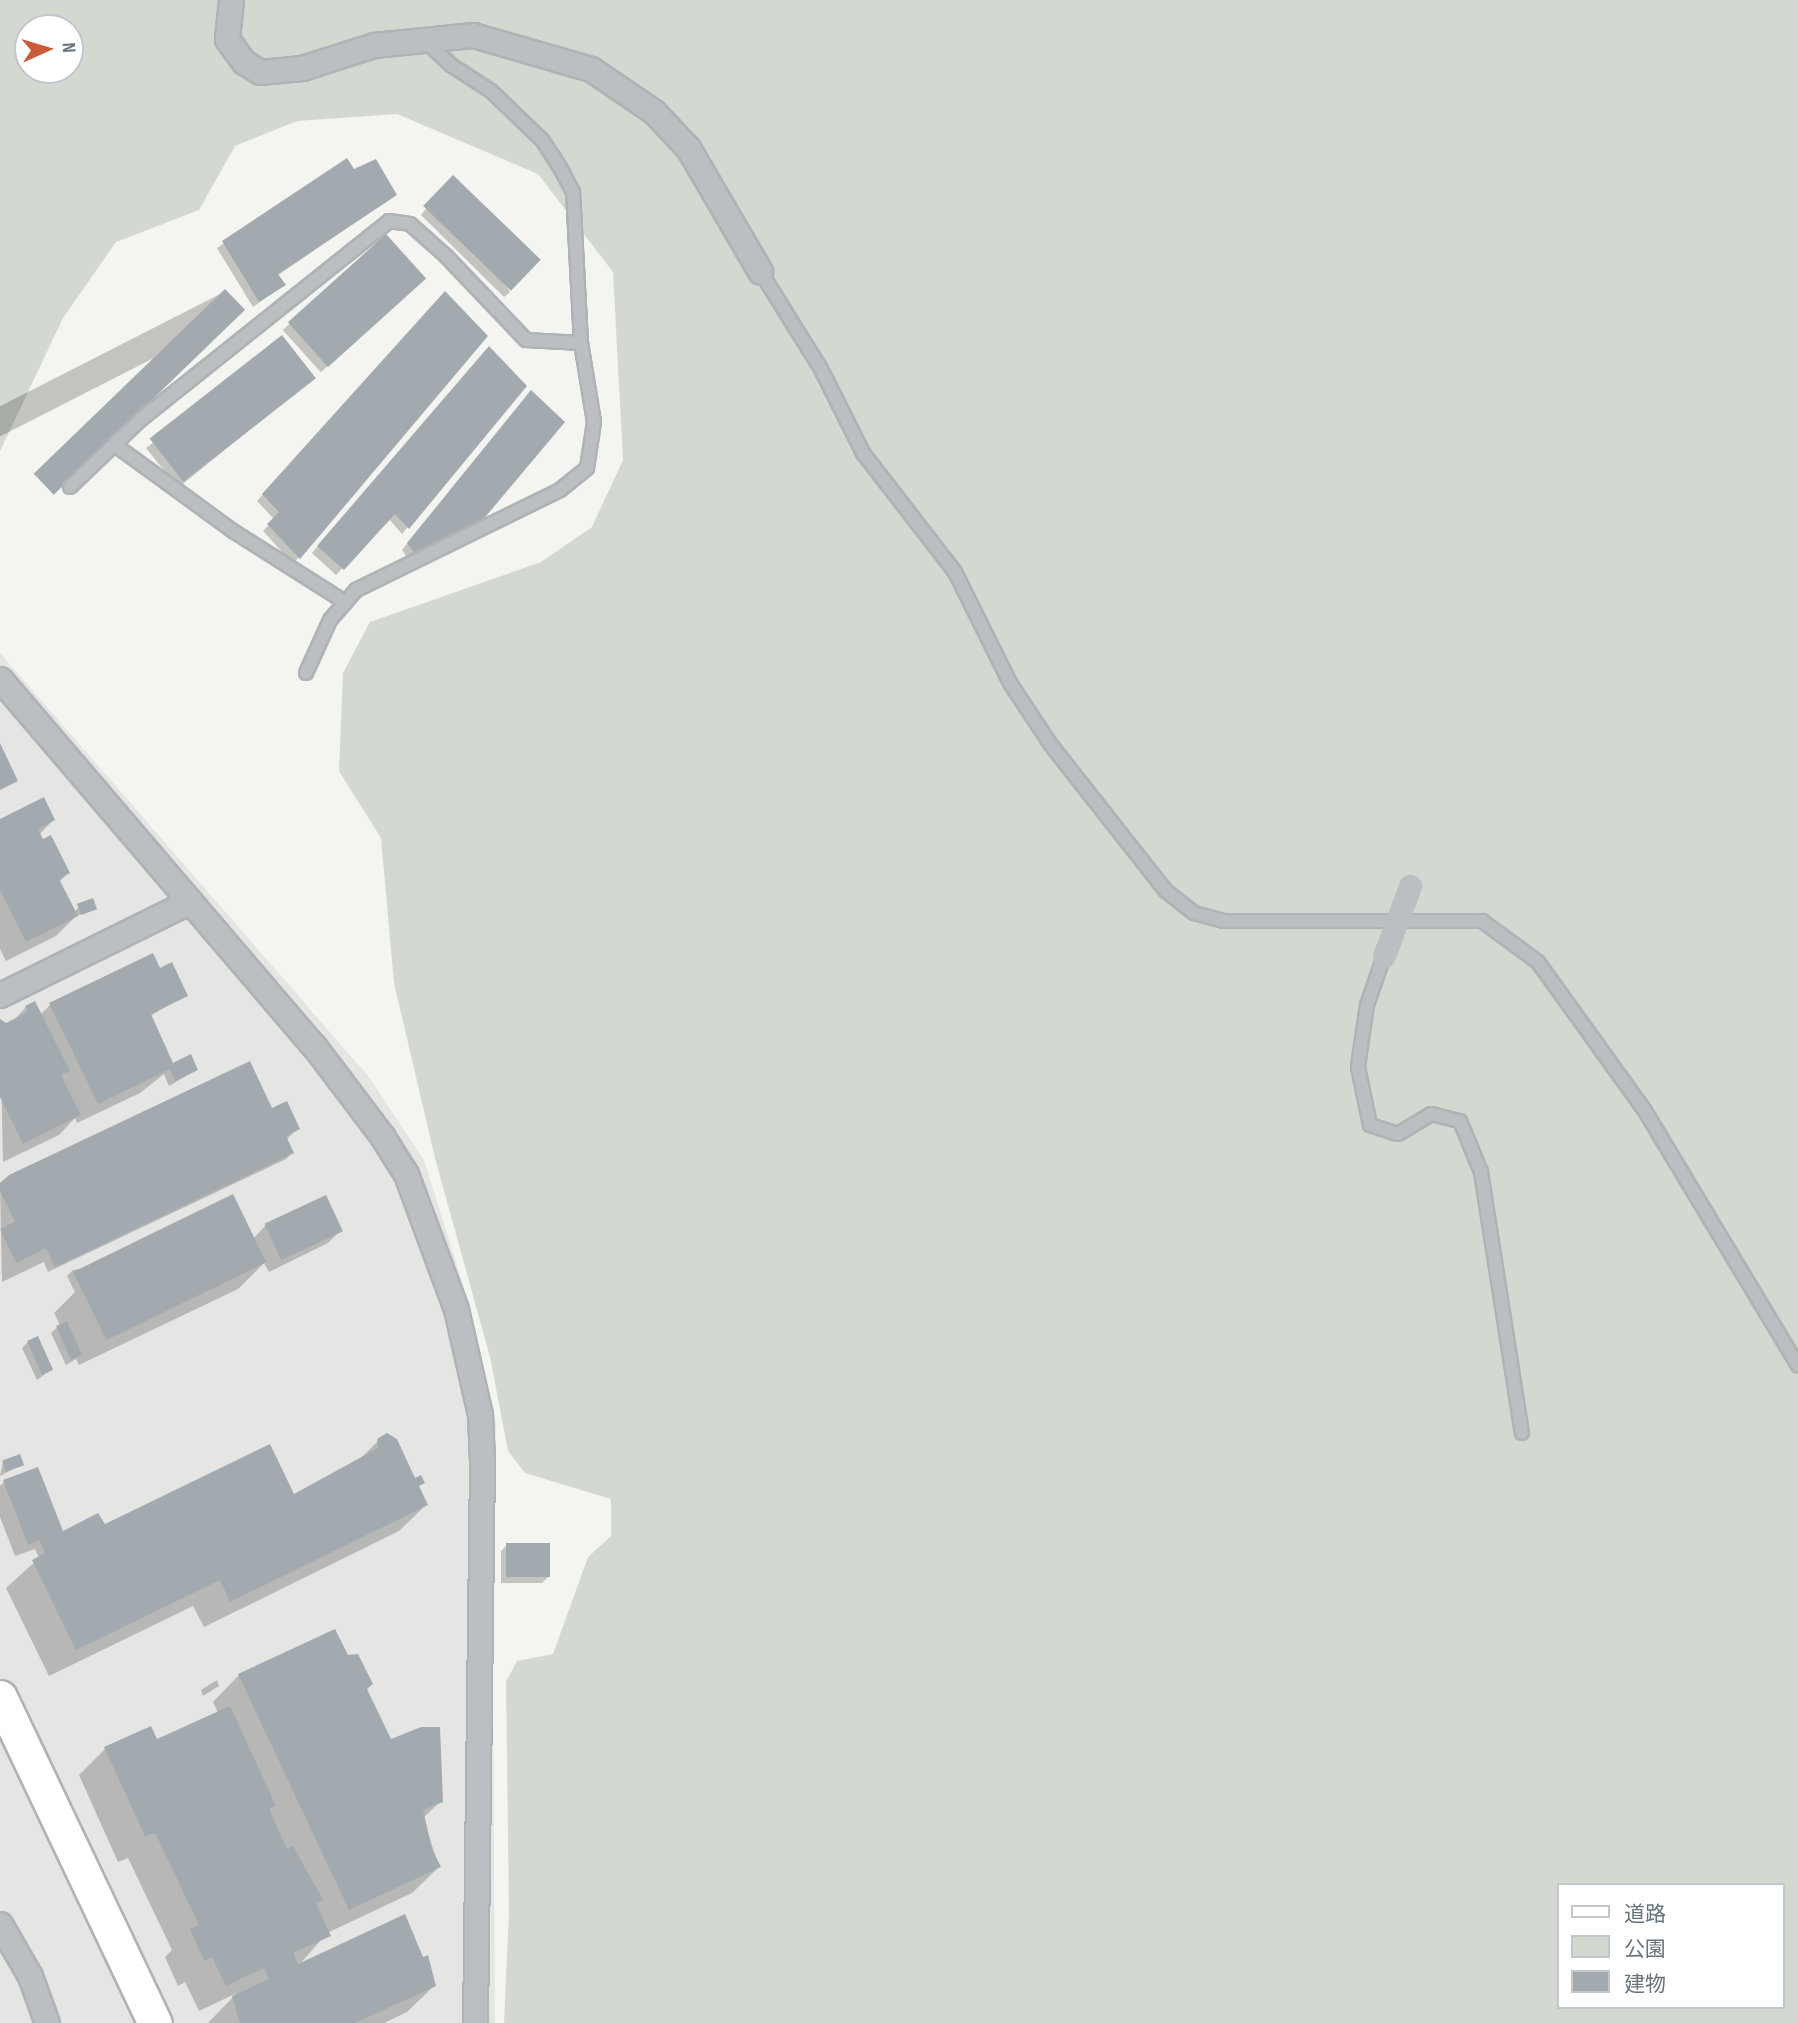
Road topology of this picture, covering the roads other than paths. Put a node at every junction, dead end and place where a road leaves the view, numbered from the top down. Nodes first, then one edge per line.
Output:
1 (231, 0) edge
2 (424, 40) junction
3 (760, 271) joint
4 (582, 343) junction
5 (115, 444) junction
6 (70, 487) dead end
7 (345, 603) junction
8 (306, 673) dead end
9 (0, 679) edge
10 (1410, 886) dead end
11 (190, 901) junction
12 (1384, 957) joint
13 (0, 995) edge
14 (1798, 1366) edge
15 (1522, 1433) dead end
16 (0, 1697) edge
17 (0, 1924) edge
18 (47, 2023) edge
19 (155, 2023) edge
20 (475, 2023) edge

1 - 2 street
2 - 3 street
2 - 4 lane
3 - 14 lane
4 - 5 lane
4 - 7 lane
5 - 6 lane
5 - 7 lane
7 - 8 lane
9 - 11 street
10 - 12 street, bridge
11 - 13 street
11 - 20 street
12 - 15 lane
16 - 19 street
17 - 18 street

